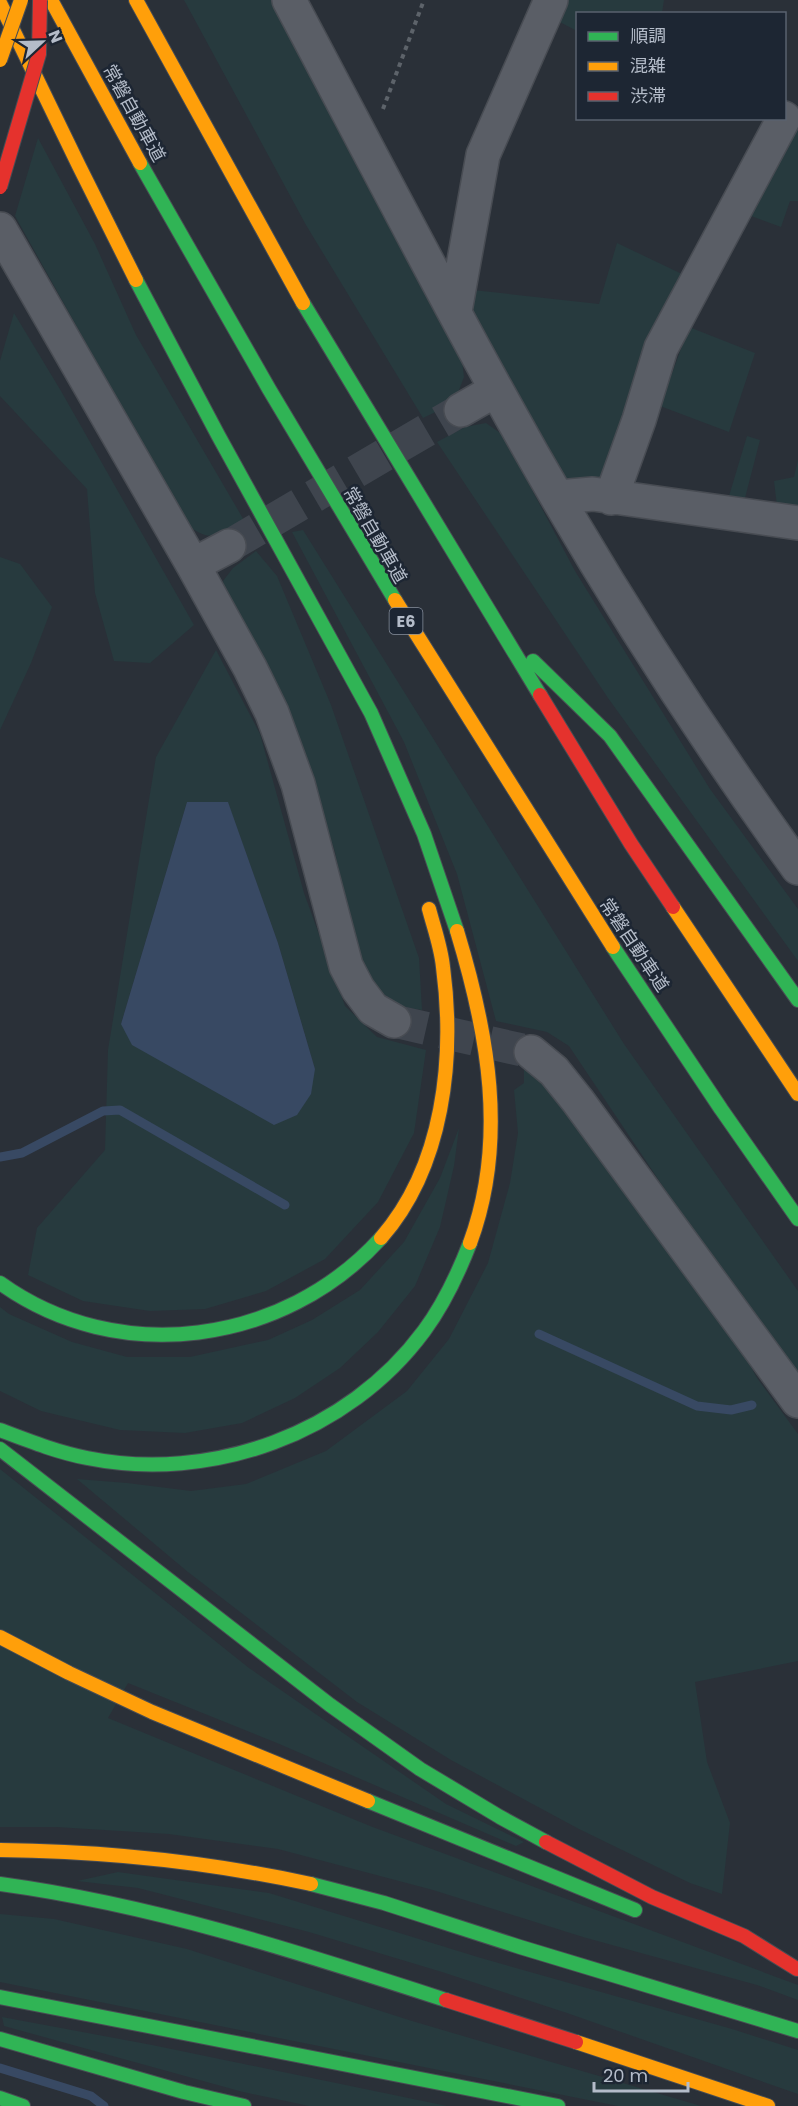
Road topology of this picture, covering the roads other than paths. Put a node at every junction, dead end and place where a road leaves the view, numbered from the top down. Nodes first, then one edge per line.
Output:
1 (21, 0) edge
2 (40, 0) edge
3 (51, 0) edge
4 (136, 0) edge
5 (289, 0) edge
6 (551, 0) edge
7 (0, 3) edge
8 (0, 60) edge
9 (798, 96) edge
10 (786, 115) edge
11 (783, 120) edge
12 (0, 187) edge
13 (0, 230) edge
14 (455, 311) junction
15 (496, 390) junction
16 (461, 410) tunnel mouth
17 (558, 497) junction
18 (611, 498) junction
19 (798, 523) edge
20 (229, 546) tunnel mouth
21 (193, 565) junction
22 (497, 626) junction
23 (342, 657) junction
24 (388, 787) dead end
25 (798, 868) edge
26 (426, 899) dead end
27 (798, 1000) edge
28 (394, 1021) tunnel mouth
29 (531, 1052) tunnel mouth
30 (798, 1094) edge
31 (798, 1219) edge
32 (5, 1286) edge
33 (798, 1401) edge
34 (0, 1430) edge
35 (0, 1449) edge
36 (0, 1637) edge
37 (0, 1850) edge
38 (0, 1884) edge
39 (646, 1914) dead end
40 (722, 1942) dead end
41 (798, 1969) edge
42 (0, 1997) edge
43 (798, 2031) edge
44 (0, 2039) edge
45 (0, 2098) edge
46 (23, 2106) edge
47 (244, 2106) edge
48 (558, 2106) edge
49 (768, 2106) edge

1 - 8 main road, bridge
2 - 12 main road, bridge
3 - 31 main road, 常磐自動車道 / E6
4 - 22 main road
5 - 14 street
6 - 14 street
7 - 23 main road
9 - 10 street
11 - 18 street
13 - 21 street
14 - 15 street
15 - 16 street
15 - 17 street
17 - 18 street
17 - 25 street
18 - 19 street
20 - 21 street
21 - 28 street
22 - 27 main road
22 - 30 main road
23 - 24 main road
23 - 34 main road
26 - 32 main road
29 - 33 street
35 - 41 main road
36 - 39 main road
37 - 43 main road
38 - 49 main road
40 - 41 main road
42 - 48 main road
44 - 47 main road
45 - 46 main road

